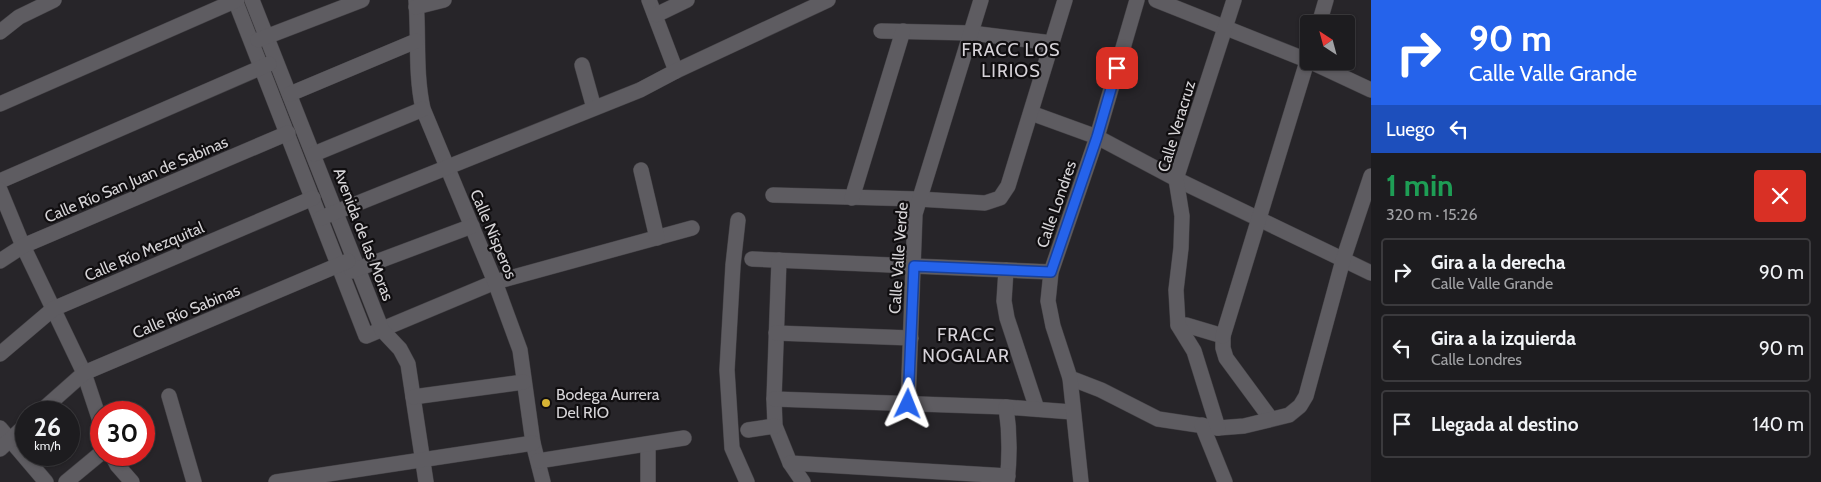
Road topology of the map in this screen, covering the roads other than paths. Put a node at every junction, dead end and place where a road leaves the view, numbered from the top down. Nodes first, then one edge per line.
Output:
1 (54, 0) edge
2 (236, 0) edge
3 (252, 0) edge
4 (362, 0) edge
5 (444, 0) edge
6 (649, 0) edge
7 (687, 0) edge
8 (828, 0) edge
9 (981, 0) edge
10 (1064, 0) edge
11 (1137, 0) edge
12 (1156, 0) edge
13 (1234, 0) edge
14 (1326, 0) edge
15 (416, 3) edge
16 (656, 15) junction
17 (1322, 15) edge
18 (2, 27) edge
19 (1226, 27) junction
20 (881, 31) dead end
21 (903, 31) junction
22 (971, 33) junction
23 (267, 37) junction
24 (416, 41) junction
25 (252, 42) junction
26 (1052, 43) junction
27 (1300, 56) edge
28 (276, 61) junction
29 (582, 65) dead end
30 (262, 67) junction
31 (676, 70) junction
32 (1305, 70) edge
33 (1330, 70) edge
34 (1371, 90) edge
35 (290, 94) junction
36 (0, 104) edge
37 (594, 108) junction
38 (423, 109) junction
39 (1031, 113) junction
40 (288, 133) junction
41 (1097, 137) junction
42 (314, 154) junction
43 (447, 167) junction
44 (641, 170) dead end
45 (1371, 176) edge
46 (1176, 179) junction
47 (0, 181) edge
48 (0, 190) edge
49 (773, 195) dead end
50 (313, 198) junction
51 (852, 198) junction
52 (918, 199) junction
53 (336, 211) junction
54 (321, 218) junction
55 (1258, 219) junction
56 (738, 220) dead end
57 (472, 226) junction
58 (692, 228) dead end
59 (657, 238) junction
60 (23, 246) junction
61 (752, 259) dead end
62 (779, 260) junction
63 (1343, 260) junction
64 (0, 261) edge
65 (357, 263) junction
66 (914, 266) junction
67 (341, 269) junction
68 (1006, 270) junction
69 (1051, 272) junction
70 (1371, 273) edge
71 (495, 282) junction
72 (53, 309) junction
73 (1178, 325) junction
74 (382, 330) junction
75 (776, 333) junction
76 (1223, 336) junction
77 (911, 338) junction
78 (0, 354) edge
79 (84, 374) junction
80 (1070, 378) junction
81 (524, 382) junction
82 (169, 396) dead end
83 (413, 397) junction
84 (774, 399) junction
85 (53, 401) edge
86 (93, 401) edge
87 (908, 404) junction
88 (1006, 407) junction
89 (1037, 409) junction
90 (1072, 412) junction
91 (1271, 419) junction
92 (1202, 425) junction
93 (775, 426) junction
94 (0, 428) edge
95 (1218, 428) junction
96 (748, 430) dead end
97 (15, 435) edge
98 (684, 438) dead end
99 (533, 443) junction
100 (5, 444) edge
101 (648, 444) junction
102 (423, 460) junction
103 (538, 461) junction
104 (90, 462) edge
105 (790, 463) junction
106 (118, 466) edge
107 (1008, 479) edge
108 (46, 482) edge
109 (66, 482) edge
110 (132, 482) edge
111 (194, 482) edge
112 (276, 482) edge
113 (426, 482) edge
114 (543, 482) edge
115 (648, 482) edge
116 (747, 482) edge
117 (803, 482) edge
118 (1081, 482) edge
119 (1225, 482) edge

1 - 18 street
2 - 25 street, Avenida de las Moras
2 - 36 street
3 - 23 street, Avenida de las Moras
4 - 23 street
5 - 15 street
6 - 16 street
7 - 16 street
8 - 31 street
9 - 22 street, Calle Valle Verde
10 - 26 street
11 - 41 street, Calle Londres
12 - 19 street
13 - 19 street, Calle Veracruz
14 - 17 street
15 - 24 street, Calle Nísperos
16 - 31 street
19 - 27 street
19 - 46 street, Calle Veracruz
20 - 21 street
21 - 22 street
21 - 51 street
22 - 26 street
22 - 52 street, Calle Valle Verde
23 - 25 street
23 - 28 street, Avenida de las Moras
24 - 35 street
24 - 38 street, Calle Nísperos
25 - 30 street, Avenida de las Moras
26 - 39 street
28 - 30 street
28 - 35 street, Avenida de las Moras
29 - 37 street
30 - 40 street, Avenida de las Moras
30 - 47 street
31 - 37 street
32 - 55 street
33 - 34 street
35 - 42 street, Avenida de las Moras
37 - 43 street
38 - 42 street
38 - 43 street, Calle Nísperos
39 - 41 street
39 - 52 street
40 - 50 street, Avenida de las Moras
40 - 60 street, Calle Río San Juan de Sabinas
41 - 46 street
41 - 69 street, Calle Londres
42 - 53 street, Avenida de las Moras
43 - 53 street
43 - 57 street, Calle Nísperos
44 - 59 street
45 - 63 street
46 - 55 street
46 - 73 street, Calle Veracruz
48 - 60 street
49 - 51 street
50 - 54 street, Avenida de las Moras
50 - 72 street, Calle Río Mezquital
51 - 52 street
52 - 66 street, Calle Valle Verde
53 - 54 street
53 - 65 street, Avenida de las Moras
54 - 67 street, Avenida de las Moras
55 - 63 street
55 - 76 street
56 - 116 street
57 - 65 street, Calle Río Sabinas
57 - 71 street, Calle Nísperos
58 - 59 street
59 - 71 street
60 - 64 street, Calle Río San Juan de Sabinas
60 - 72 street
61 - 62 street
62 - 66 street
62 - 75 street
63 - 70 street
63 - 91 street
65 - 67 street, Calle Río Sabinas
65 - 74 street, Avenida de las Moras
66 - 68 street
66 - 77 street, Calle Valle Verde
67 - 74 street, Avenida de las Moras
67 - 79 street, Calle Río Sabinas
68 - 69 street
68 - 89 street
69 - 80 street, Calle Londres
71 - 74 street
71 - 81 street, Calle Nísperos
72 - 78 street, Calle Río Mezquital
72 - 79 street
73 - 76 street
73 - 95 street
74 - 83 street, Avenida de las Moras
75 - 77 street
75 - 84 street
76 - 91 street
77 - 87 street, Calle Valle Verde
79 - 85 street, Calle Río Sabinas
79 - 86 street
80 - 90 street, Calle Londres
80 - 92 street
81 - 83 street
81 - 99 street, Calle Nísperos
82 - 111 street
83 - 102 street, Avenida de las Moras
84 - 87 street
84 - 93 street
87 - 88 street
88 - 89 street
88 - 107 street
89 - 90 street
90 - 118 street, Calle Londres
91 - 95 street
92 - 95 street
92 - 119 street
93 - 96 street
93 - 105 street
94 - 100 street
97 - 100 street
98 - 101 street
99 - 102 street
99 - 103 street, Calle Nísperos
100 - 108 street
101 - 103 street
101 - 115 street
102 - 112 street
102 - 113 street, Avenida de las Moras
103 - 114 street, Calle Nísperos
104 - 109 street
105 - 107 street
105 - 117 street
106 - 110 street

